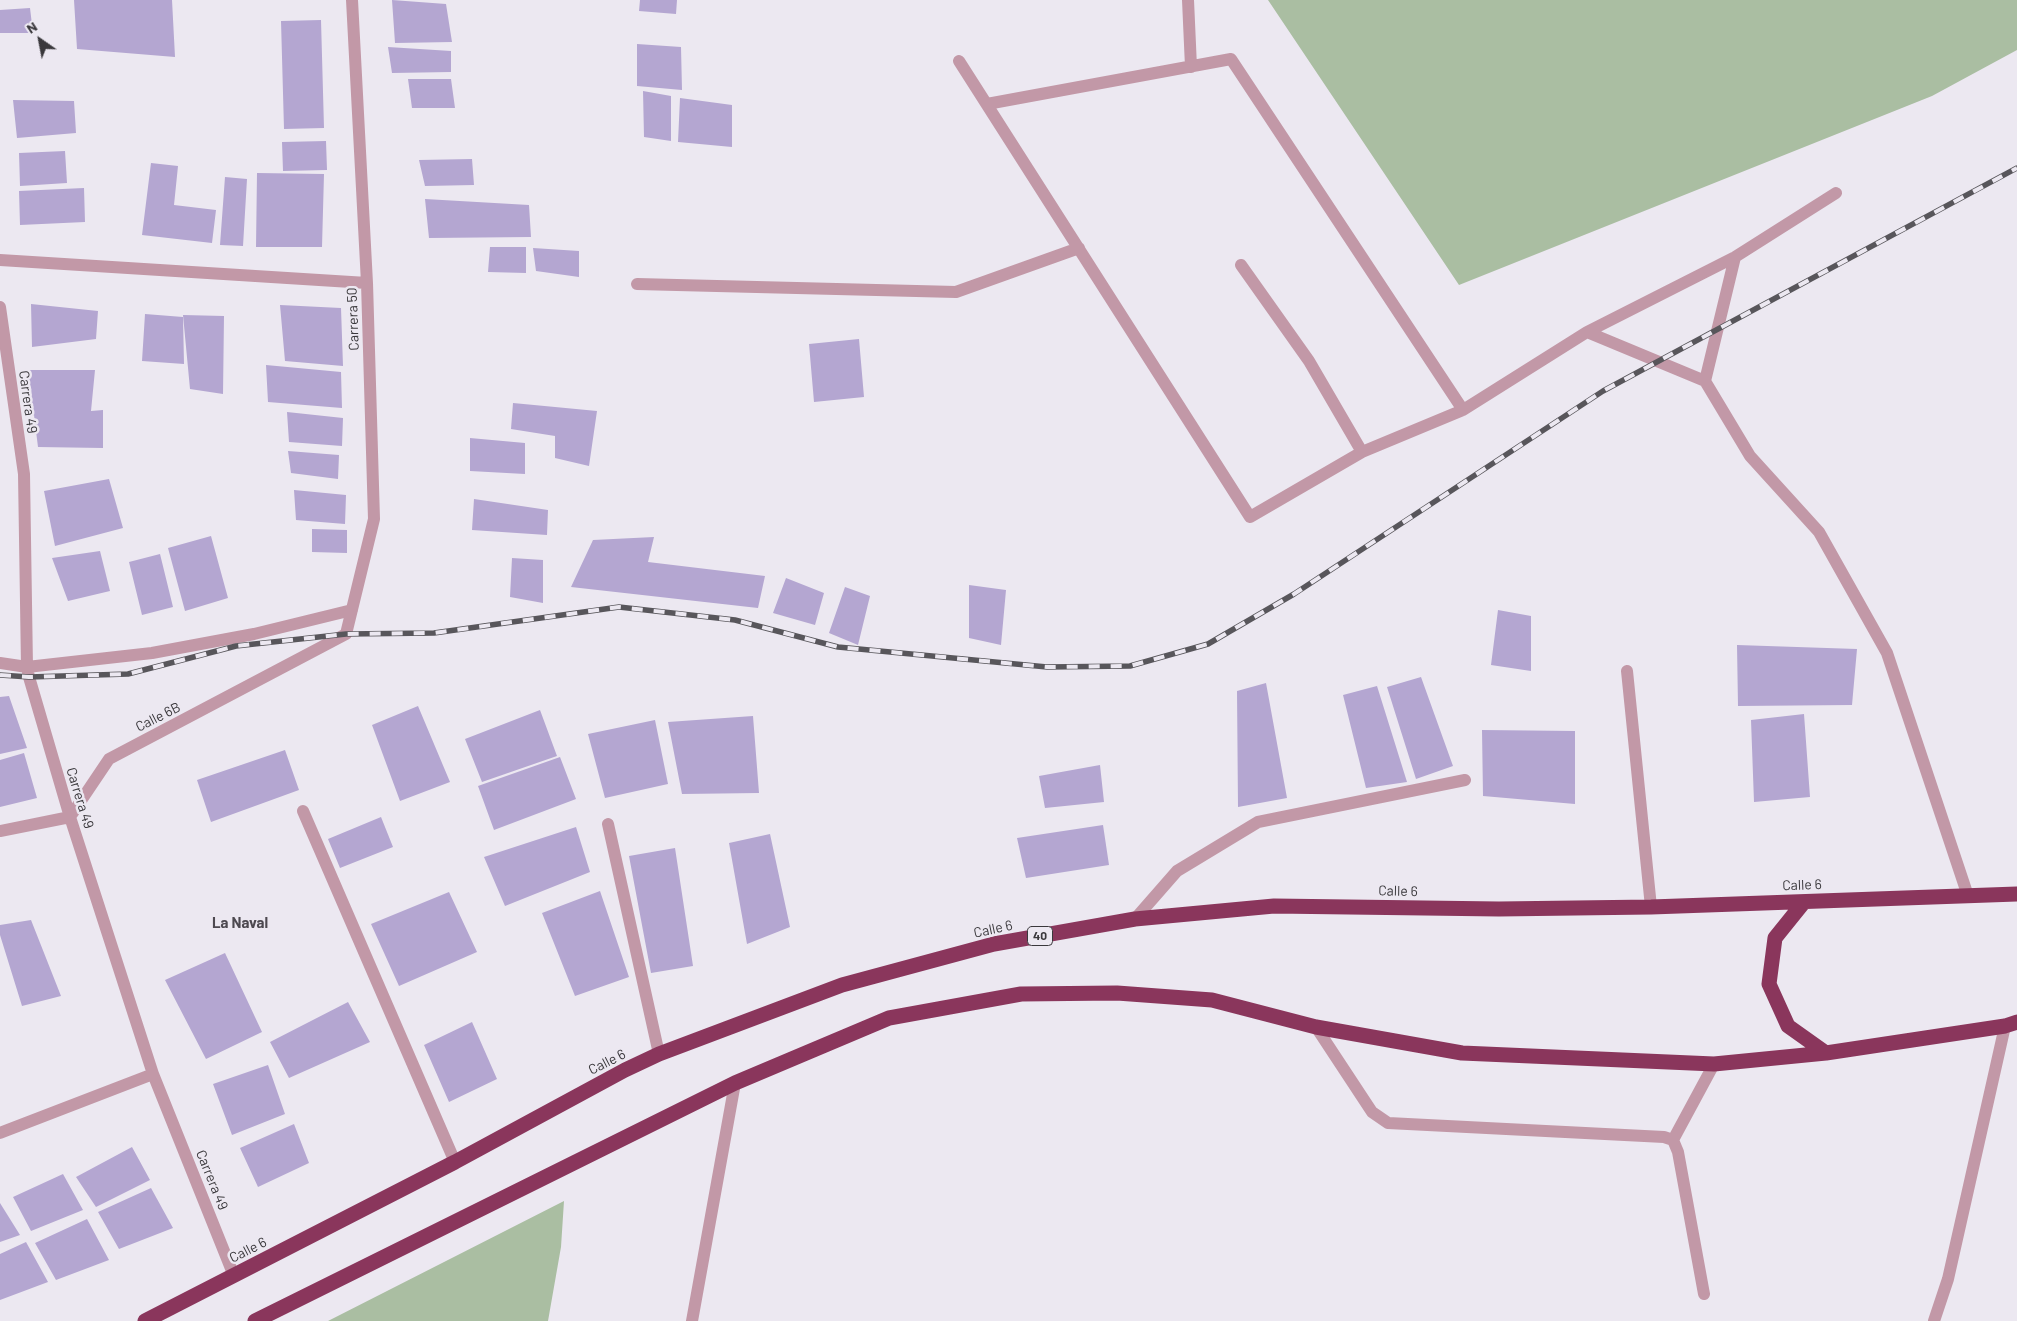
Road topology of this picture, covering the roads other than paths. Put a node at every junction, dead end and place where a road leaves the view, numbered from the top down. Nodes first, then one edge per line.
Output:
1 (352, 0) edge
2 (1188, 0) edge
3 (959, 61) dead end
4 (1191, 67) junction
5 (986, 104) junction
6 (1836, 193) dead end
7 (1079, 248) junction
8 (1735, 257) junction
9 (0, 260) edge
10 (1241, 265) dead end
11 (367, 283) junction
12 (638, 284) dead end
13 (0, 307) edge
14 (1587, 332) junction
15 (1705, 380) junction
16 (1463, 410) junction
17 (1362, 452) junction
18 (352, 610) junction
19 (346, 634) joint
20 (0, 663) edge
21 (27, 667) junction
22 (1628, 671) dead end
23 (1465, 780) dead end
24 (303, 811) dead end
25 (70, 817) junction
26 (608, 824) dead end
27 (0, 831) edge
28 (2017, 894) edge
29 (1968, 896) junction
30 (1804, 902) junction
31 (1651, 906) junction
32 (1135, 919) junction
33 (2011, 1024) edge
34 (1316, 1027) junction
35 (1826, 1053) junction
36 (659, 1054) junction
37 (1714, 1064) junction
38 (153, 1074) junction
39 (735, 1083) junction
40 (0, 1133) edge
41 (1673, 1140) junction
42 (455, 1162) junction
43 (234, 1276) junction
44 (1704, 1294) dead end
45 (145, 1321) edge
46 (255, 1321) edge
47 (692, 1321) edge
48 (1934, 1321) edge

1 - 11 street, Carrera 50
2 - 4 street
3 - 5 street
4 - 5 street
4 - 16 street
5 - 7 street
6 - 8 street
7 - 12 street
7 - 17 street
8 - 14 street
8 - 15 street
9 - 11 street
10 - 17 street
11 - 18 street, Carrera 50
13 - 21 street, Carrera 49
14 - 15 street
14 - 16 street
15 - 29 street
16 - 17 street
18 - 19 street, Carrera 50
18 - 21 street
19 - 25 street, Calle 6B
20 - 21 street
21 - 25 street, Carrera 49
22 - 31 street
23 - 32 street
24 - 42 street
25 - 27 street
25 - 38 street, Carrera 49
26 - 36 street
28 - 29 highway, Calle 6 / 40
29 - 30 highway, Calle 6 / 40
30 - 31 highway, Calle 6 / 40
30 - 35 highway
31 - 32 highway, Calle 6 / 40
32 - 36 highway, Calle 6 / 40
33 - 35 highway
33 - 48 street
34 - 37 highway
34 - 39 highway
34 - 41 street
35 - 37 highway
36 - 42 highway, Calle 6 / 40
37 - 41 street
38 - 40 street
38 - 43 street, Carrera 49
39 - 46 highway
39 - 47 street
41 - 44 street
42 - 43 highway, Calle 6 / 40
43 - 45 highway, Calle 6 / 40

